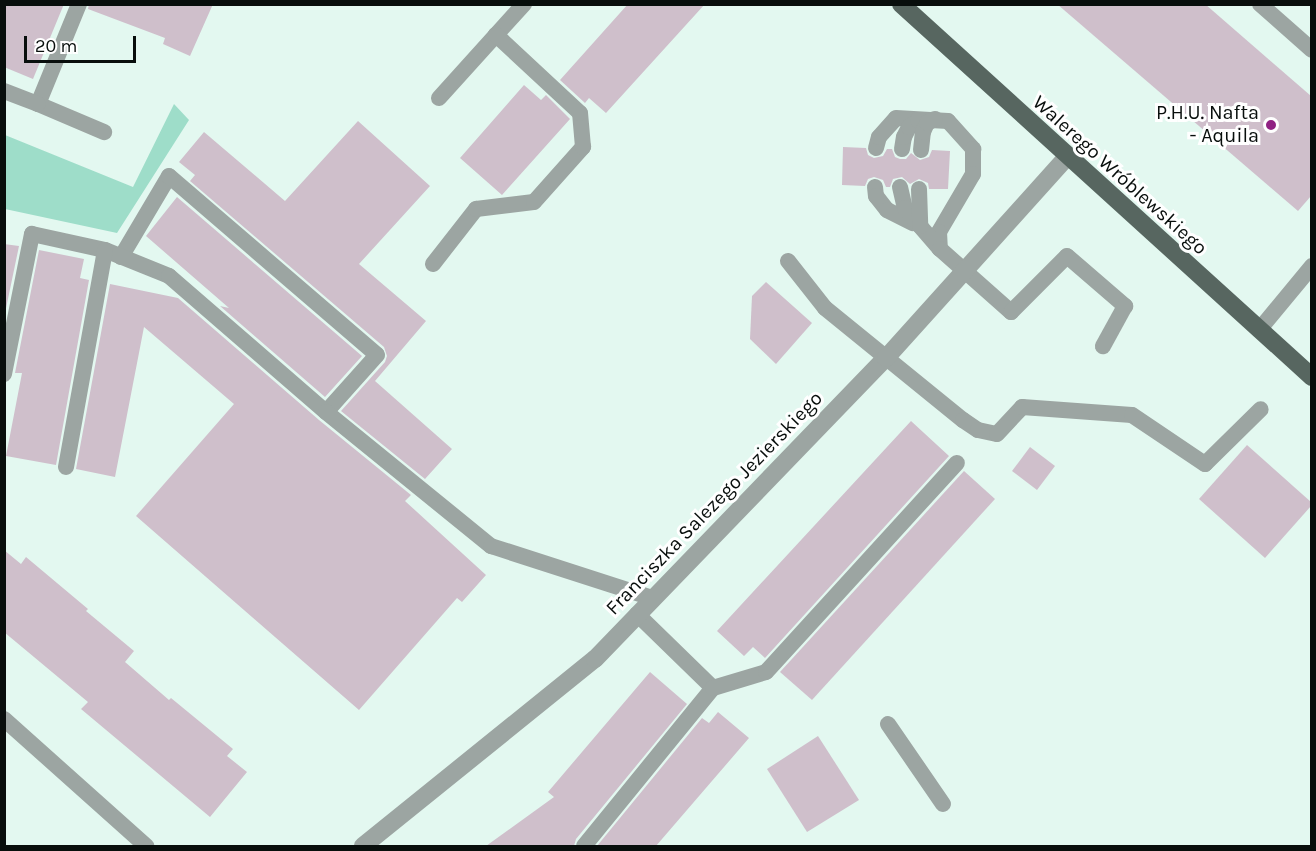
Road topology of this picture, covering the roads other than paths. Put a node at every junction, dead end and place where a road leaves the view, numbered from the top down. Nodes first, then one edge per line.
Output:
1 (79, 4) edge
2 (524, 4) edge
3 (901, 4) edge
4 (1260, 4) edge
5 (496, 35) junction
6 (1311, 50) edge
7 (4, 91) edge
8 (439, 98) dead end
9 (38, 104) junction
10 (935, 119) junction
11 (104, 132) dead end
12 (876, 148) dead end
13 (902, 149) dead end
14 (921, 150) dead end
15 (1067, 157) junction
16 (875, 187) dead end
17 (900, 187) dead end
18 (919, 189) dead end
19 (920, 226) junction
20 (940, 249) junction
21 (105, 250) junction
22 (121, 257) junction
23 (788, 261) dead end
24 (433, 264) dead end
25 (1311, 266) edge
26 (965, 272) junction
27 (1259, 330) junction
28 (1103, 346) dead end
29 (886, 358) junction
30 (4, 374) edge
31 (1311, 377) edge
32 (1261, 409) dead end
33 (326, 412) junction
34 (957, 463) dead end
35 (66, 467) dead end
36 (652, 597) junction
37 (637, 614) junction
38 (713, 688) junction
39 (4, 719) edge
40 (888, 724) dead end
41 (943, 804) dead end
42 (146, 846) edge
43 (363, 846) edge
44 (584, 846) edge

1 - 9 lane
2 - 5 lane
3 - 15 main road, Walerego Wróblewskiego
4 - 6 lane
5 - 8 lane
5 - 24 lane
7 - 9 lane
9 - 11 lane
10 - 12 lane
10 - 13 lane
10 - 14 lane
10 - 20 lane
15 - 26 street, Franciszka Salezego Jezierskiego
15 - 27 main road, Walerego Wróblewskiego
16 - 19 lane
17 - 19 lane
18 - 19 lane
19 - 20 lane
20 - 26 lane
21 - 22 lane
21 - 30 lane
21 - 35 lane
22 - 33 lane
22 - 33 lane
23 - 29 lane
25 - 27 lane
26 - 28 lane
26 - 29 street, Franciszka Salezego Jezierskiego
27 - 31 main road, Walerego Wróblewskiego
29 - 32 lane
29 - 36 street, Franciszka Salezego Jezierskiego
33 - 36 lane
34 - 38 lane
36 - 37 street, Franciszka Salezego Jezierskiego
37 - 38 lane
37 - 43 street, Franciszka Salezego Jezierskiego
38 - 44 lane
39 - 42 lane
40 - 41 lane

